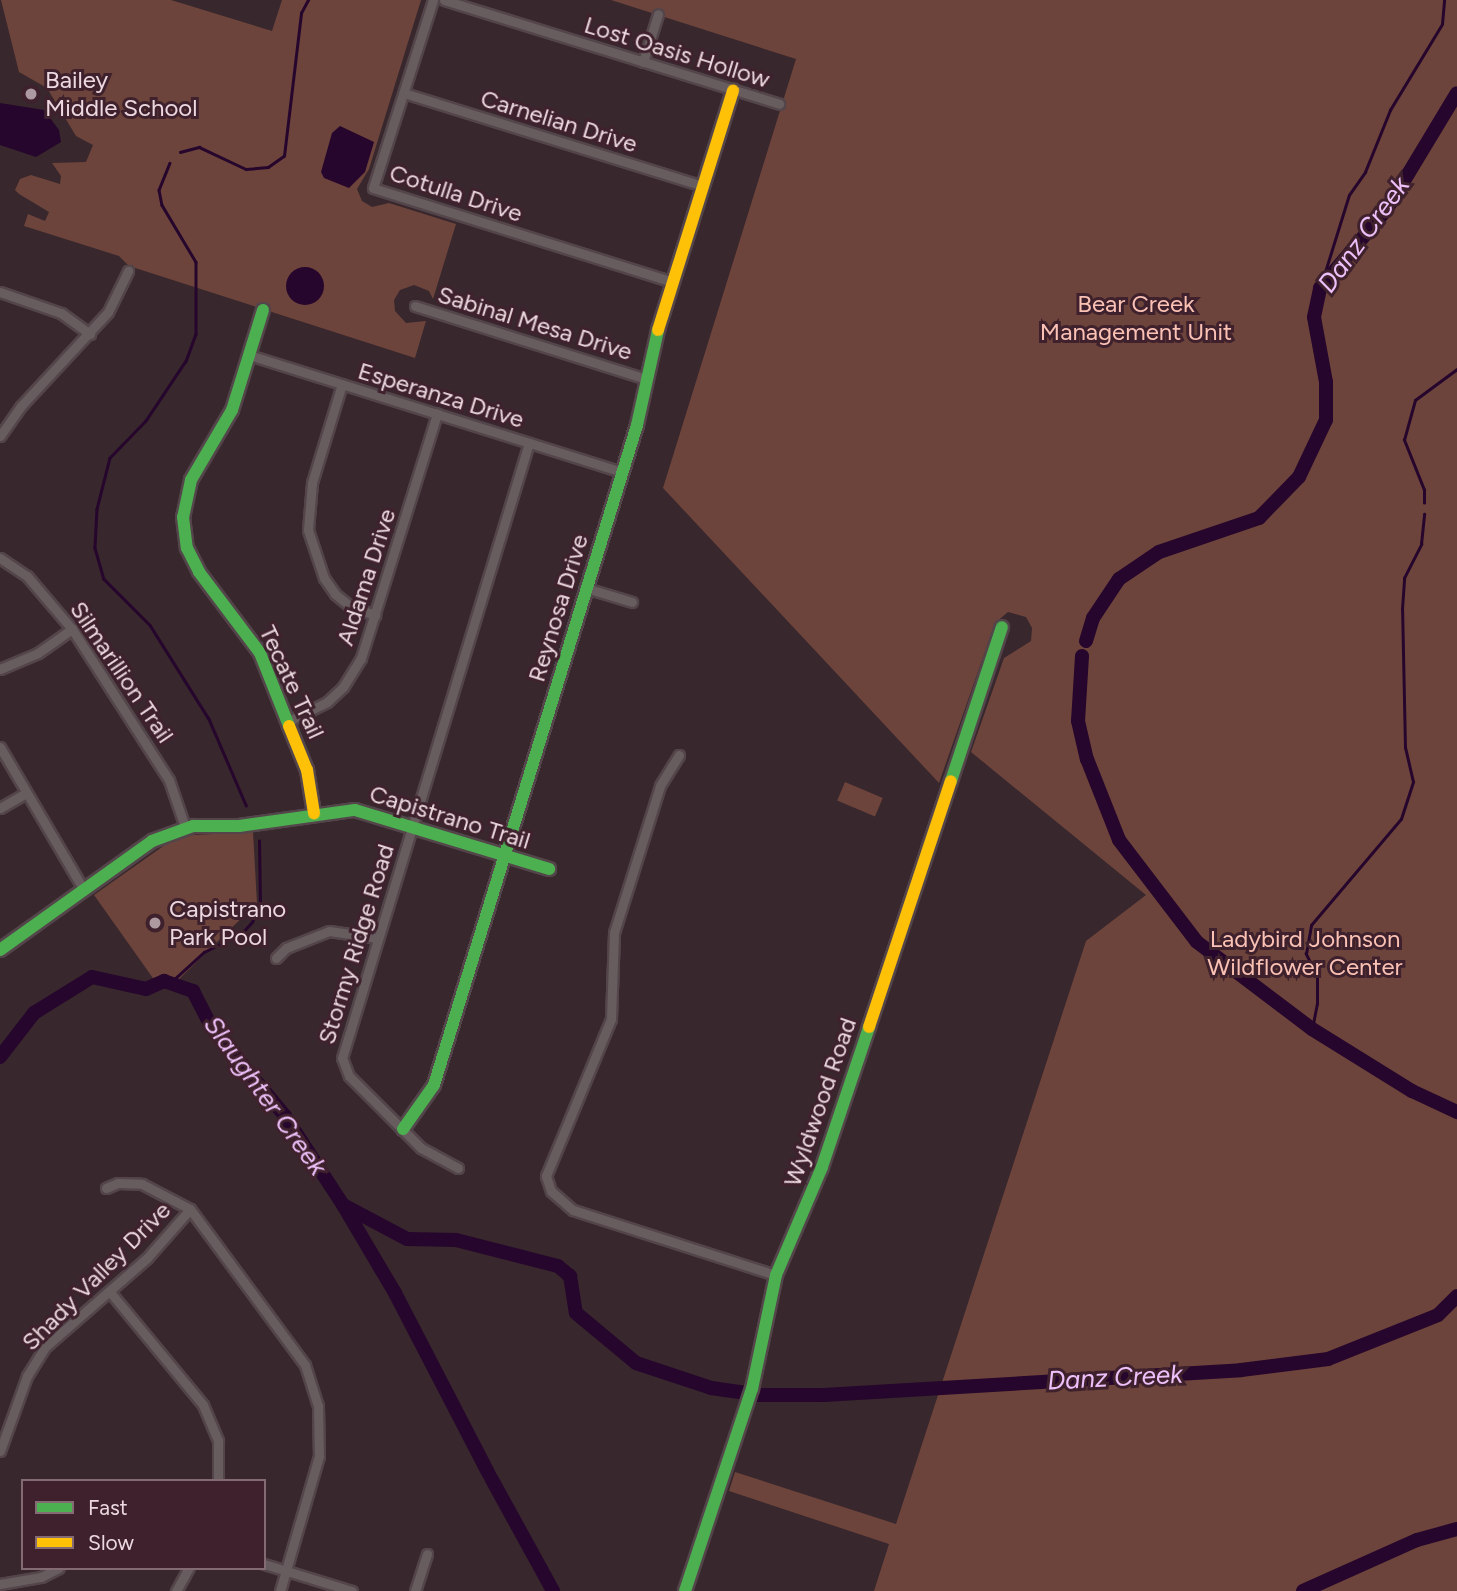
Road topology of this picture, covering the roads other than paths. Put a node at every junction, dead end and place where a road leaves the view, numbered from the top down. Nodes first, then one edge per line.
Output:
1 (433, 0) edge
2 (444, 0) edge
3 (658, 13) dead end
4 (643, 62) junction
5 (733, 90) junction
6 (404, 93) junction
7 (779, 104) dead end
8 (703, 187) junction
9 (128, 271) dead end
10 (673, 282) junction
11 (0, 292) edge
12 (415, 306) dead end
13 (263, 310) dead end
14 (90, 334) junction
15 (249, 355) junction
16 (644, 378) junction
17 (342, 384) junction
18 (437, 414) junction
19 (2, 430) edge
20 (529, 443) junction
21 (622, 472) junction
22 (0, 558) edge
23 (586, 588) junction
24 (632, 602) dead end
25 (375, 615) junction
26 (1002, 627) dead end
27 (72, 629) junction
28 (0, 669) edge
29 (289, 721) junction
30 (0, 747) edge
31 (678, 755) dead end
32 (26, 793) junction
33 (0, 808) edge
34 (314, 813) junction
35 (411, 826) junction
36 (185, 827) junction
37 (505, 856) junction
38 (548, 869) dead end
39 (85, 890) junction
40 (377, 938) junction
41 (0, 950) edge
42 (276, 958) dead end
43 (402, 1129) junction
44 (458, 1168) dead end
45 (106, 1188) dead end
46 (190, 1209) junction
47 (776, 1275) junction
48 (110, 1292) junction
49 (0, 1451) edge
50 (218, 1479) edge
51 (427, 1554) dead end
52 (266, 1565) edge
53 (55, 1570) edge
54 (188, 1570) edge
55 (286, 1571) junction
56 (0, 1584) edge
57 (176, 1591) edge
58 (280, 1591) edge
59 (352, 1591) edge
60 (415, 1591) edge
61 (685, 1591) edge

1 - 6 street, Cotulla Drive
2 - 4 street, Lost Oasis Hollow
3 - 4 street
4 - 5 street, Lost Oasis Hollow
5 - 7 street, Lost Oasis Hollow
5 - 8 street, Reynosa Drive
6 - 8 street, Carnelian Drive
6 - 10 street, Cotulla Drive
8 - 10 street, Reynosa Drive
9 - 14 street
10 - 16 street, Reynosa Drive
11 - 14 street
12 - 16 street, Sabinal Mesa Drive
13 - 15 street, Tecate Trail
14 - 19 street
15 - 17 street, Esperanza Drive
15 - 29 street, Tecate Trail
16 - 21 street, Reynosa Drive
17 - 18 street, Esperanza Drive
17 - 25 street
18 - 20 street, Esperanza Drive
18 - 25 street, Aldama Drive
20 - 21 street, Esperanza Drive
20 - 35 street, Stormy Ridge Road
21 - 23 street, Reynosa Drive
22 - 27 street, Silmarillion Trail
23 - 24 street
23 - 37 street, Reynosa Drive
25 - 29 street, Aldama Drive
26 - 47 street, Wyldwood Road
27 - 28 street
27 - 36 street, Silmarillion Trail
29 - 34 street, Tecate Trail
30 - 32 street
31 - 47 street
32 - 33 street
32 - 39 street
34 - 35 street, Capistrano Trail
34 - 36 street, Capistrano Trail
35 - 37 street, Capistrano Trail
35 - 40 street, Stormy Ridge Road
36 - 39 street, Capistrano Trail
37 - 38 street, Capistrano Trail
37 - 43 street, Reynosa Drive
39 - 41 street, Capistrano Trail
40 - 42 street
40 - 43 street, Stormy Ridge Road
43 - 44 street, Stormy Ridge Road
45 - 46 street
46 - 48 street, Shady Valley Drive
46 - 55 street
47 - 61 street, Wyldwood Road
48 - 49 street, Shady Valley Drive
48 - 50 street
51 - 60 street
52 - 55 street
53 - 56 street
54 - 57 street
55 - 58 street
55 - 59 street

